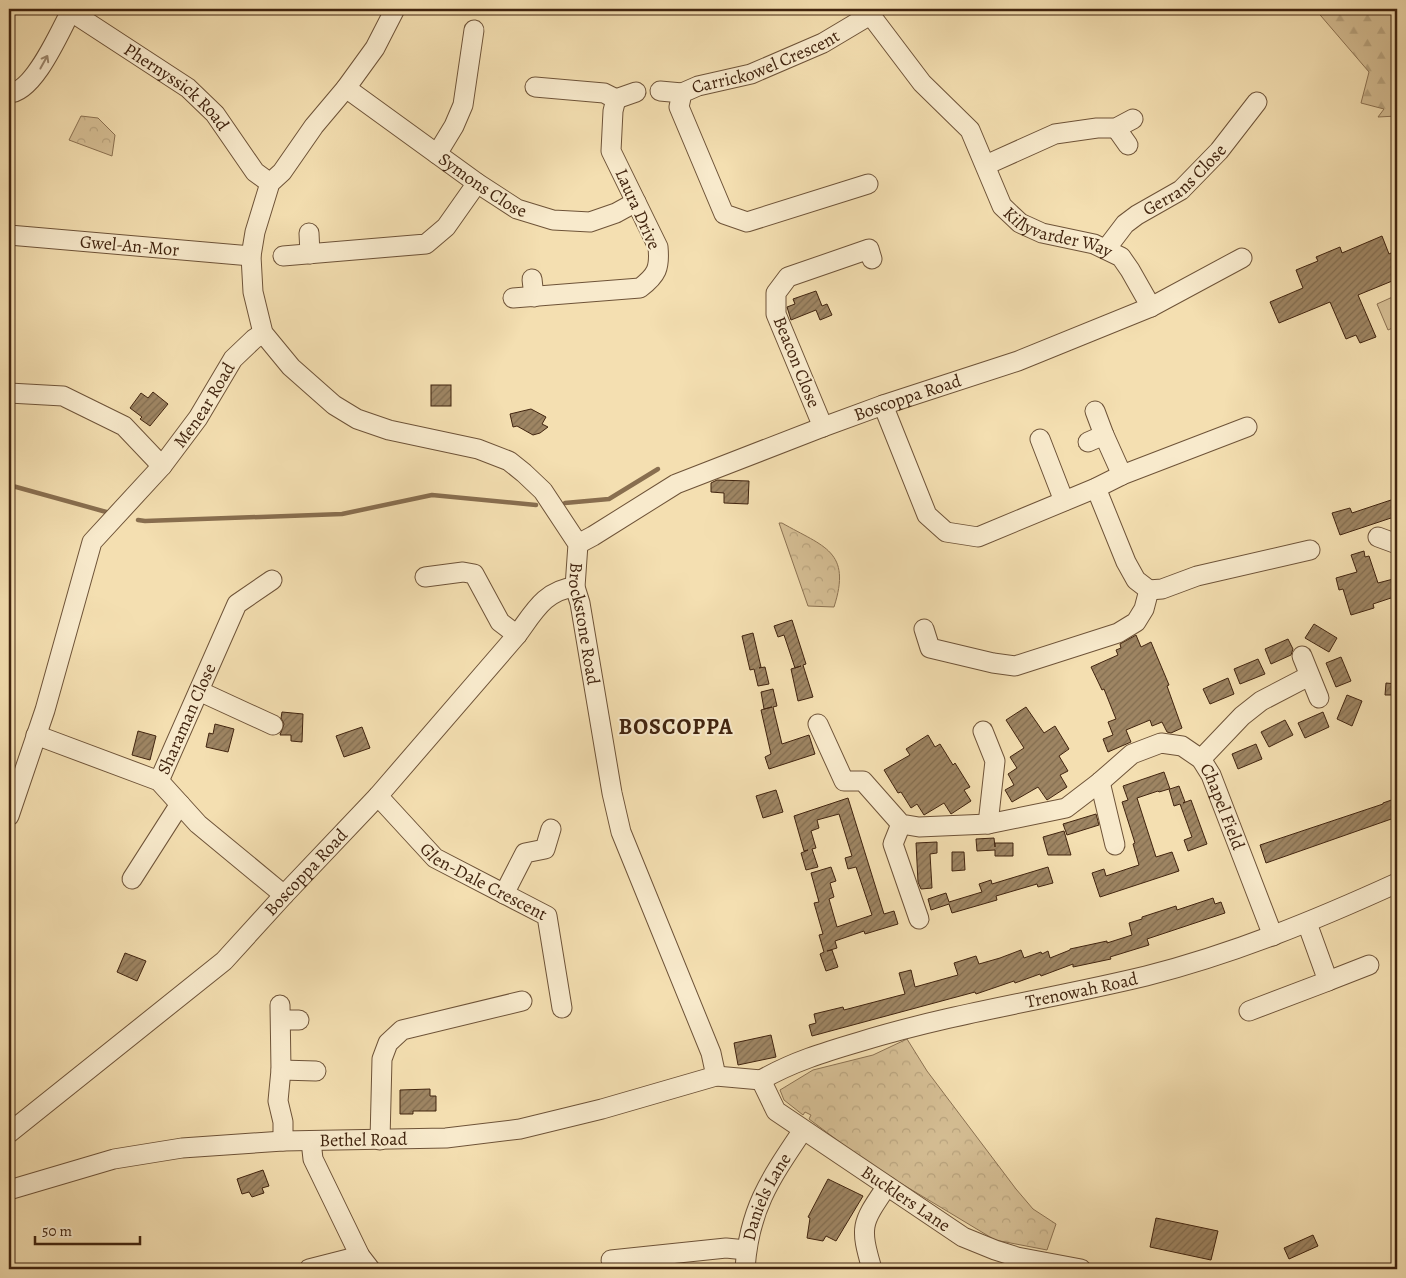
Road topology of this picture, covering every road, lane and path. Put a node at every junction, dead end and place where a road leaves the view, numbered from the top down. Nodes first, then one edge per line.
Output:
1 (395, 9) edge
2 (69, 10) edge
3 (868, 12) edge
4 (474, 30) dead end
5 (535, 87) dead end
6 (346, 88) junction
7 (660, 91) dead end
8 (636, 92) dead end
9 (9, 93) edge
10 (682, 93) junction
11 (616, 99) junction
12 (1257, 102) dead end
13 (1133, 119) dead end
14 (1116, 128) junction
15 (1128, 145) dead end
16 (437, 154) junction
17 (986, 165) junction
18 (856, 181) dead end
19 (270, 183) junction
20 (477, 183) junction
21 (636, 202) junction
22 (309, 233) dead end
23 (9, 235) edge
24 (1106, 249) junction
25 (310, 254) junction
26 (251, 256) junction
27 (283, 256) dead end
28 (1242, 258) dead end
29 (872, 259) dead end
30 (513, 298) dead end
31 (1150, 307) junction
32 (263, 333) junction
33 (9, 393) edge
34 (883, 405) junction
35 (1095, 411) dead end
36 (823, 427) junction
37 (1247, 427) dead end
38 (1040, 439) dead end
39 (162, 466) junction
40 (1122, 475) junction
41 (1096, 488) junction
42 (1064, 501) junction
43 (1378, 537) dead end
44 (578, 544) junction
45 (1397, 544) edge
46 (1300, 547) dead end
47 (425, 577) dead end
48 (272, 580) dead end
49 (575, 587) junction
50 (1149, 590) junction
51 (924, 629) dead end
52 (517, 634) junction
53 (1302, 656) dead end
54 (1309, 676) junction
55 (199, 692) junction
56 (1319, 698) dead end
57 (273, 724) dead end
58 (818, 724) dead end
59 (983, 731) dead end
60 (36, 735) junction
61 (1201, 759) junction
62 (159, 782) junction
63 (1100, 782) junction
64 (378, 796) junction
65 (180, 804) junction
66 (9, 816) edge
67 (901, 824) junction
68 (988, 824) junction
69 (551, 828) dead end
70 (1114, 845) dead end
71 (132, 880) dead end
72 (1397, 883) edge
73 (504, 894) junction
74 (284, 895) junction
75 (919, 919) dead end
76 (1307, 923) junction
77 (1273, 936) junction
78 (1369, 965) dead end
79 (1328, 981) junction
80 (516, 1008) dead end
81 (562, 1008) dead end
82 (1249, 1011) dead end
83 (287, 1015) dead end
84 (281, 1070) junction
85 (316, 1071) dead end
86 (716, 1076) junction
87 (762, 1080) junction
88 (803, 1130) junction
89 (9, 1133) edge
90 (380, 1140) junction
91 (283, 1141) junction
92 (311, 1141) junction
93 (887, 1186) junction
94 (9, 1190) edge
95 (746, 1250) junction
96 (611, 1260) dead end
97 (365, 1263) edge
98 (1039, 1265) edge
99 (309, 1269) edge
100 (745, 1269) edge
101 (872, 1269) edge
102 (1081, 1269) edge

1 - 6 street
9 -> 2 street
2 - 19 street, Phernyssick Road
3 - 10 street, Carrickowel Crescent
3 - 17 street, Killyvarder Way
4 - 16 street
5 - 11 street
6 - 16 street, Symons Close
6 - 19 street
7 - 10 street
8 - 11 street
10 - 18 street, Carrickowel Crescent
11 - 21 street, Laura Drive
12 - 24 street, Gerrans Close
13 - 14 street
14 - 15 street
14 - 17 street
16 - 20 street, Symons Close
17 - 24 street, Killyvarder Way
19 - 26 street
20 - 21 street, Symons Close
20 - 25 street
21 - 30 street, Laura Drive
22 - 25 street
23 - 26 street, Gwel-An-Mor
24 - 31 street, Killyvarder Way
25 - 27 street
26 - 32 street
28 - 31 street, Boscoppa Road
29 - 36 street, Beacon Close
31 - 34 street, Boscoppa Road
32 - 39 street, Menear Road
32 - 44 street, Brockstone Road
33 - 39 street
34 - 36 street, Boscoppa Road
34 - 42 street
35 - 40 street
36 - 44 street, Boscoppa Road
37 - 40 street
38 - 42 street
39 - 60 street, Menear Road
40 - 41 street
41 - 42 street
41 - 50 street
43 - 45 street
44 - 49 street, Brockstone Road
46 - 50 street
47 - 52 street
48 - 55 street, Sharaman Close
49 - 52 street, Boscoppa Road
49 - 86 street, Brockstone Road
50 - 51 street
52 - 64 street, Boscoppa Road
53 - 54 street
54 - 56 street
54 - 61 street
55 - 57 street
55 - 62 street, Sharaman Close
58 - 67 street
59 - 68 street
60 - 62 street, Sharaman Close
60 - 66 street, Menear Road
61 - 63 street, Chapel Field
61 - 77 street, Chapel Field
62 - 65 street
63 - 68 street, Chapel Field
63 - 70 street
64 - 73 street, Glen-Dale Crescent
64 - 74 street, Boscoppa Road
65 - 71 street
65 - 74 street
67 - 68 street, Chapel Field
67 - 75 street
69 - 73 street
72 - 76 street, Trenowah Road
73 - 81 street, Glen-Dale Crescent
74 - 89 street, Boscoppa Road
76 - 77 street, Trenowah Road
76 - 79 street
77 - 87 street, Trenowah Road
78 - 79 street
79 - 82 street
80 - 90 street
83 - 84 street
84 - 85 street
84 - 91 street
86 - 87 street
86 - 90 street, Bethel Road
87 - 88 street, Bucklers Lane
88 - 93 street, Bucklers Lane
88 - 95 street, Daniels Lane
90 - 92 street, Bethel Road
91 - 92 street, Bethel Road
91 - 94 street, Bethel Road
92 - 97 street
93 - 98 street, Bucklers Lane
93 - 101 street
95 - 96 street
95 - 100 street, Daniels Lane
97 - 99 street
98 - 102 street, Bucklers Lane

